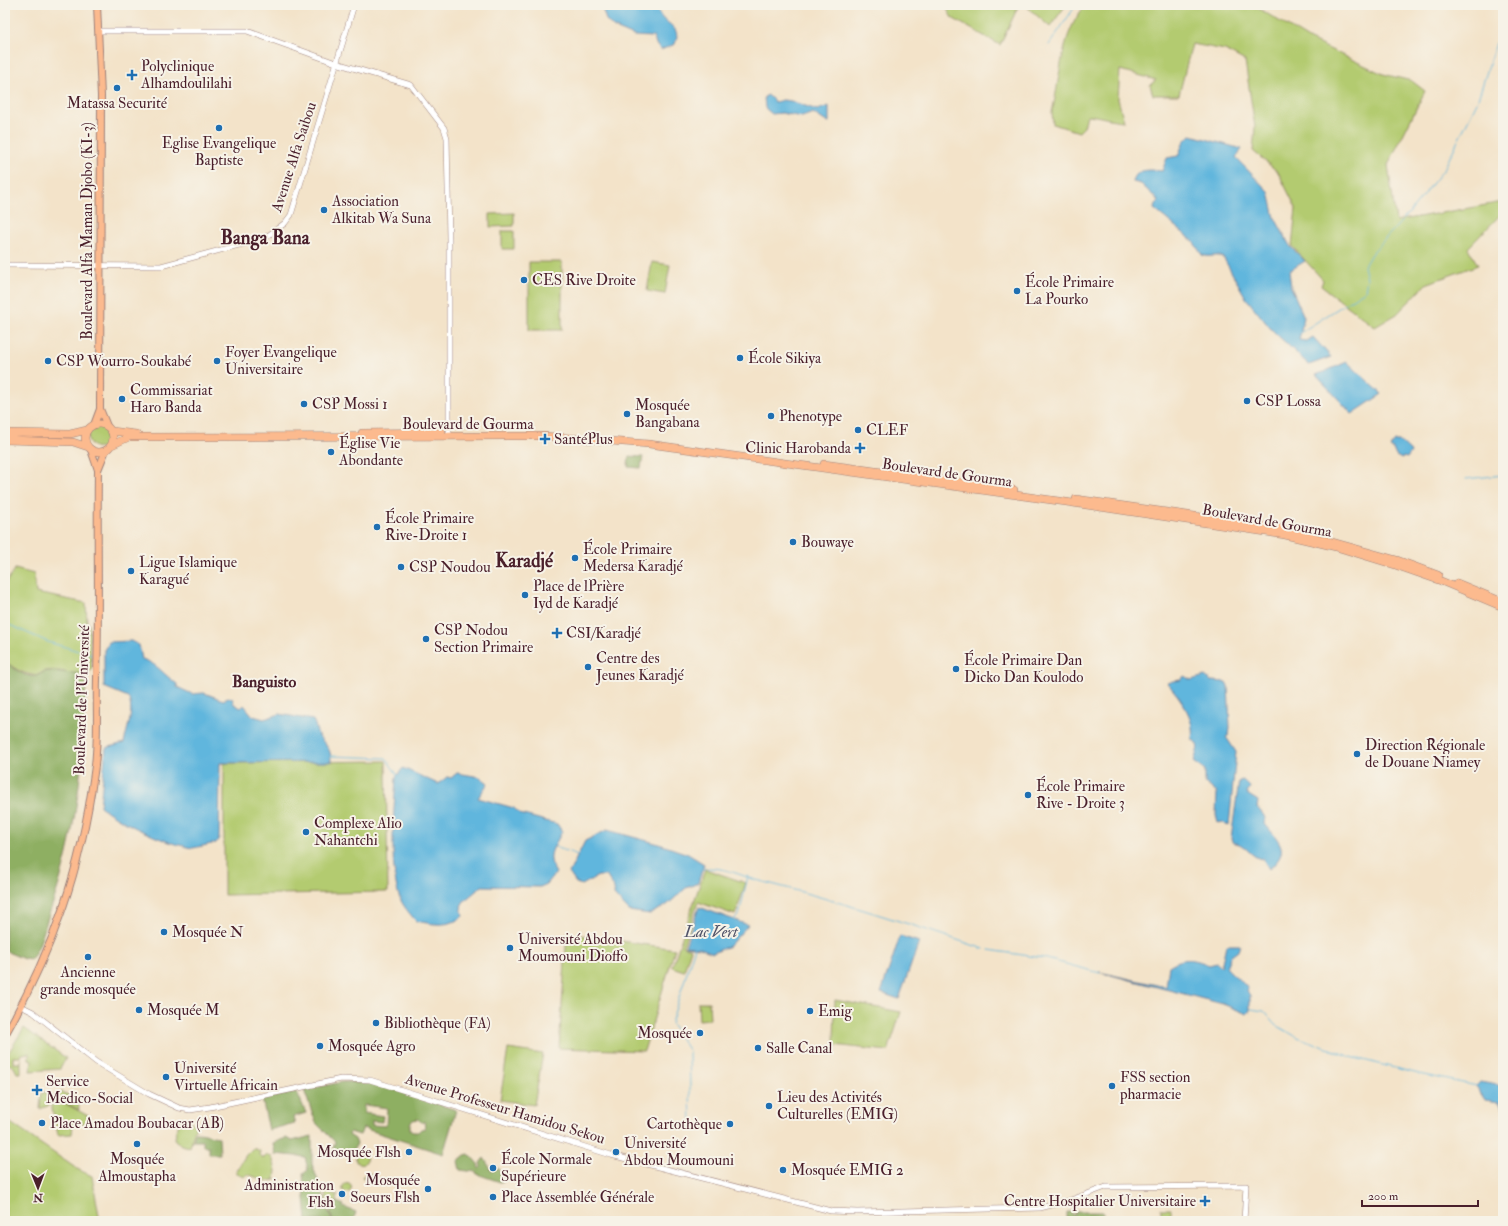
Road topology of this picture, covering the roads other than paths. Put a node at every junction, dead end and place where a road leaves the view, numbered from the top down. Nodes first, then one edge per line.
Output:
1 (97, 5) edge
2 (354, 5) edge
3 (99, 31) junction
4 (336, 63) junction
5 (5, 265) edge
6 (100, 266) junction
7 (100, 409) junction
8 (94, 425) junction
9 (109, 428) junction
10 (87, 430) junction
11 (5, 433) edge
12 (449, 435) junction
13 (5, 440) edge
14 (112, 445) junction
15 (90, 448) junction
16 (106, 450) junction
17 (98, 470) junction
18 (1396, 562) junction
19 (1503, 602) edge
20 (1503, 607) edge
21 (21, 1006) junction
22 (5, 1035) edge
23 (1244, 1221) edge

1 - 3 main road, Boulevard Alfa Maman Djobo (KI-3)
2 - 4 street, Avenue Alfa Saibou
3 - 4 street
3 - 6 main road, Boulevard Alfa Maman Djobo (KI-3)
4 - 6 street, Avenue Alfa Saibou
4 - 12 street
5 - 6 street, Avenue Alfa Saibou
6 - 7 main road, Boulevard Alfa Maman Djobo (KI-3)
7 - 8 main road, Boulevard Alfa Maman Djobo (KI-3)
7 - 9 main road, Boulevard Alfa Maman Djobo (KI-3)
8 - 9 highway
8 - 10 highway
9 - 12 highway, Boulevard de Gourma
9 - 14 highway
10 - 11 highway
10 - 15 highway
12 - 14 highway, Boulevard de Gourma
12 - 18 highway, Boulevard de Gourma
13 - 15 highway
14 - 16 highway
15 - 16 highway
15 - 17 main road, Boulevard de l'Université
16 - 17 main road, Boulevard de l'Université
17 - 21 main road, Boulevard de l'Université
18 - 19 highway, Boulevard de Gourma
18 - 20 highway, Boulevard de Gourma
21 - 22 main road, Boulevard de l'Université
21 - 23 street, Avenue Professeur Hamidou Sekou

